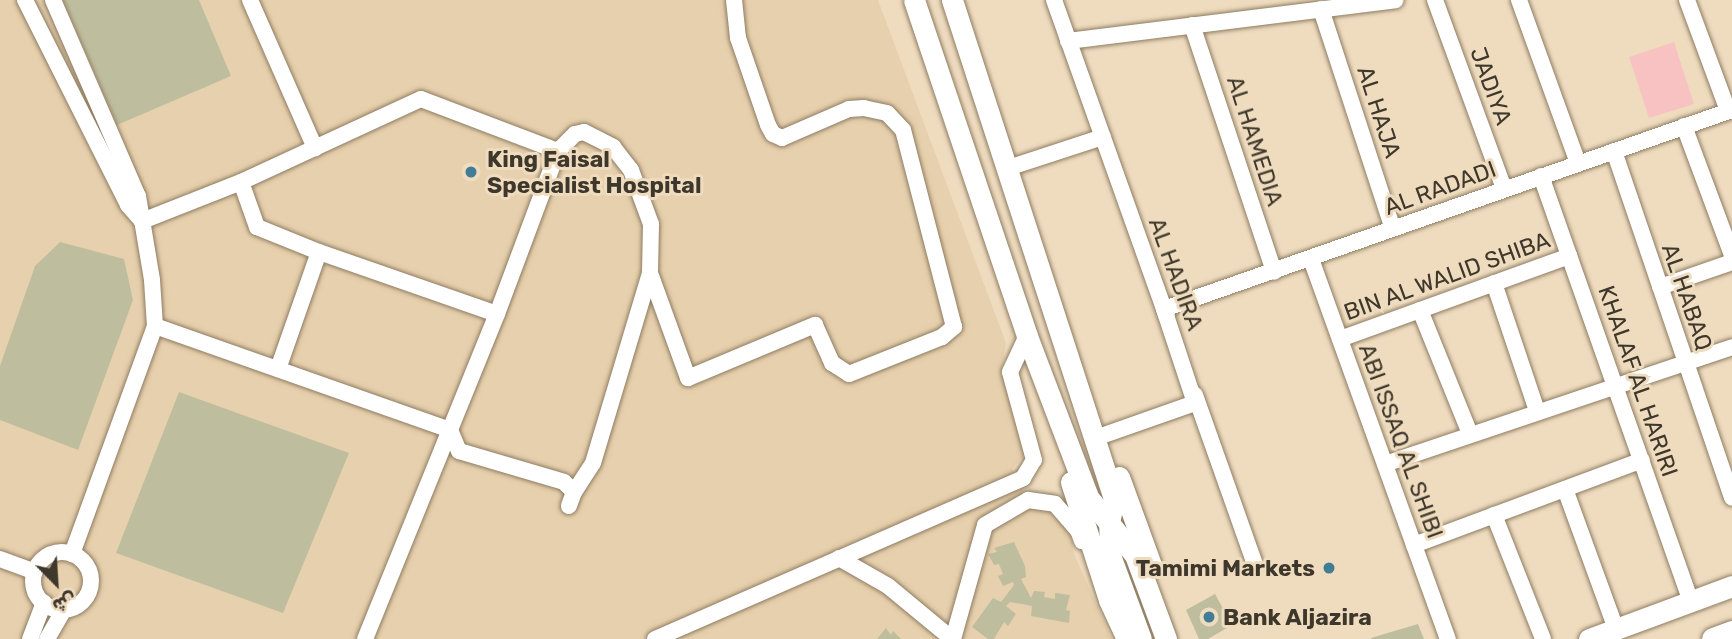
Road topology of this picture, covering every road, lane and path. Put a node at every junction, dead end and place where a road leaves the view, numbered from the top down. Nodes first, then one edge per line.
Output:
1 (25, 0) edge
2 (53, 0) edge
3 (250, 0) edge
4 (734, 0) edge
5 (914, 0) edge
6 (952, 0) edge
7 (1054, 0) edge
8 (1395, 0) edge
9 (1435, 0) edge
10 (1519, 0) edge
11 (1687, 0) edge
12 (1321, 9) junction
13 (1192, 25) junction
14 (1068, 41) junction
15 (1730, 111) edge
16 (1684, 127) junction
17 (1102, 137) junction
18 (315, 148) junction
19 (558, 150) junction
20 (1614, 151) junction
21 (1578, 163) junction
22 (1008, 168) junction
23 (1541, 176) junction
24 (241, 182) junction
25 (1504, 188) junction
26 (142, 221) junction
27 (1393, 229) junction
28 (319, 252) junction
29 (1732, 255) edge
30 (1569, 256) junction
31 (1311, 259) junction
32 (1732, 262) edge
33 (1274, 272) junction
34 (650, 273) junction
35 (1494, 283) junction
36 (1660, 287) junction
37 (1050, 304) junction
38 (1164, 309) junction
39 (1420, 310) junction
40 (497, 314) junction
41 (155, 326) junction
42 (1027, 336) junction
43 (1340, 339) junction
44 (1732, 347) edge
45 (1686, 363) junction
46 (278, 369) junction
47 (1615, 384) junction
48 (1537, 411) junction
49 (450, 430) junction
50 (1470, 434) junction
51 (1104, 435) junction
52 (1642, 460) junction
53 (1385, 464) junction
54 (1729, 475) edge
55 (1565, 489) junction
56 (1732, 497) edge
57 (1494, 515) junction
58 (1108, 522) junction
59 (1414, 545) junction
60 (72, 554) junction
61 (839, 558) junction
62 (0, 559) edge
63 (1255, 564) dead end
64 (35, 572) junction
65 (1732, 586) edge
66 (1110, 600) junction
67 (1691, 601) junction
68 (44, 603) junction
69 (64, 609) junction
70 (1615, 629) junction
71 (1732, 632) edge
72 (30, 639) edge
73 (47, 639) edge
74 (365, 639) edge
75 (655, 639) edge
76 (952, 639) edge
77 (1127, 639) edge
78 (1141, 639) edge
79 (1166, 639) edge
80 (1178, 639) edge
81 (1448, 639) edge
82 (1543, 639) edge
83 (1589, 639) edge
84 (1713, 639) edge

1 - 26 street
2 - 26 street
3 - 18 street
4 - 34 street
5 - 42 main road
6 - 22 main road
7 - 14 street, AL HADIRA
8 - 12 street
9 - 25 street, JADIYA
10 - 21 street
11 - 15 street
12 - 13 street
12 - 27 street, AL HAJA
13 - 14 street
13 - 33 street, AL HAMEDIA
14 - 17 street, AL HADIRA
15 - 16 street, AL RADADI
16 - 20 street, AL RADADI
16 - 29 street
17 - 22 street
17 - 38 street, AL HADIRA
18 - 19 street
18 - 24 street
19 - 34 street
19 - 40 street
20 - 21 street, AL RADADI
20 - 36 street, AL HABAQ
21 - 23 street, AL RADADI
22 - 37 main road
23 - 25 street, AL RADADI
23 - 30 street, KHALAF AL HARIRI
24 - 26 street
24 - 28 street
25 - 27 street, AL RADADI
26 - 41 street
27 - 31 street, AL RADADI
28 - 40 street
28 - 46 street
30 - 35 street, BIN AL WALID SHIBA
30 - 47 street, KHALAF AL HARIRI
31 - 33 street, AL RADADI
31 - 43 street, ABI ISSAQ AL SHIBI
32 - 36 street
33 - 38 street, AL RADADI
34 - 49 street
35 - 39 street, BIN AL WALID SHIBA
35 - 48 street
36 - 45 street, AL HABAQ
37 - 51 main road
37 - 58 main road
38 - 51 street
38 - 63 street, AL HADIRA
39 - 43 street, BIN AL WALID SHIBA
39 - 50 street
40 - 49 street
41 - 46 street
41 - 60 street
42 - 58 main road
42 - 61 street
42 - 66 main road
43 - 53 street, ABI ISSAQ AL SHIBI
44 - 45 street
45 - 47 street
45 - 54 street, AL HABAQ
46 - 49 street
47 - 48 street
47 - 52 street, KHALAF AL HARIRI
48 - 50 street
49 - 74 street
50 - 53 street
51 - 80 main road
52 - 55 street
52 - 67 street, KHALAF AL HARIRI
53 - 59 street, ABI ISSAQ AL SHIBI
54 - 56 street, AL HABAQ
55 - 57 street
55 - 70 street
57 - 59 street
57 - 82 street
58 - 78 main road
58 - 79 main road
59 - 81 street, ABI ISSAQ AL SHIBI
60 - 64 street
60 - 69 street
61 - 75 street
61 - 76 street
62 - 64 street
64 - 68 street
65 - 67 main road
66 - 76 street
66 - 77 main road
67 - 70 main road
68 - 69 street
68 - 72 street
69 - 73 street
70 - 83 main road
71 - 84 highway

